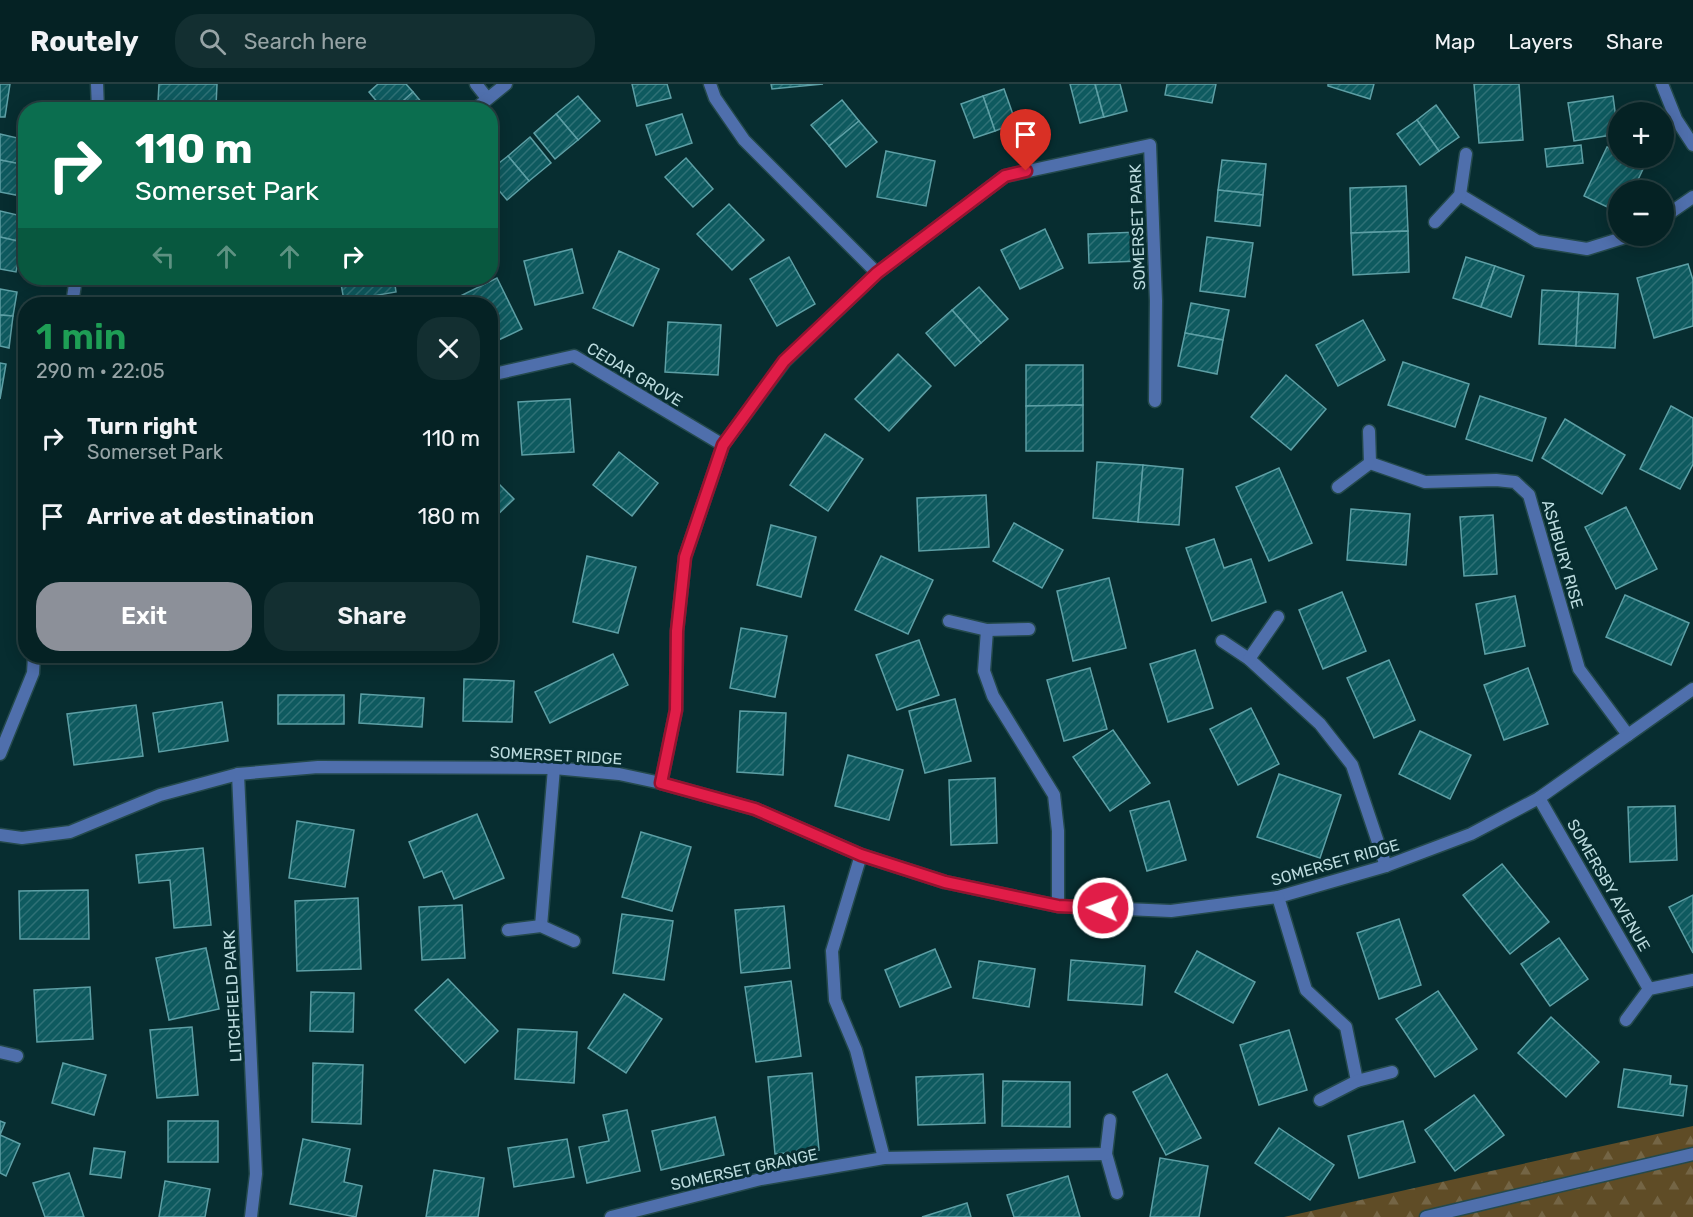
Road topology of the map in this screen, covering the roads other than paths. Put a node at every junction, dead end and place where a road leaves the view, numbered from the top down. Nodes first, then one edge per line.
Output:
1 (97, 84) edge
2 (476, 84) edge
3 (506, 84) edge
4 (710, 84) edge
5 (1662, 84) edge
6 (487, 98) junction
7 (98, 102) edge
8 (483, 102) edge
9 (1693, 145) edge
10 (1467, 154) dead end
11 (1460, 195) junction
12 (1693, 197) edge
13 (1674, 210) edge
14 (1435, 222) dead end
15 (1608, 242) edge
16 (877, 273) junction
17 (498, 373) edge
18 (1155, 401) dead end
19 (1369, 431) dead end
20 (723, 445) junction
21 (1370, 463) junction
22 (1338, 487) dead end
23 (1278, 617) dead end
24 (949, 621) dead end
25 (1029, 629) dead end
26 (987, 630) junction
27 (1222, 641) dead end
28 (1249, 659) junction
29 (34, 663) edge
30 (1693, 689) edge
31 (1628, 735) junction
32 (0, 754) edge
33 (554, 768) junction
34 (238, 774) junction
35 (661, 783) junction
36 (1539, 798) junction
37 (0, 835) edge
38 (861, 855) junction
39 (1386, 867) junction
40 (1278, 897) junction
41 (1058, 906) junction
42 (541, 926) junction
43 (508, 930) dead end
44 (574, 941) dead end
45 (1693, 980) edge
46 (1649, 989) junction
47 (1626, 1020) dead end
48 (0, 1052) edge
49 (16, 1056) dead end
50 (1392, 1072) dead end
51 (1357, 1081) junction
52 (1320, 1100) dead end
53 (1110, 1120) dead end
54 (1106, 1154) junction
55 (1693, 1154) edge
56 (884, 1158) junction
57 (1117, 1192) dead end
58 (251, 1217) edge
59 (611, 1217) edge
60 (1426, 1217) edge

1 - 7 street
2 - 6 street
3 - 6 street
4 - 16 street
5 - 9 street
6 - 8 street
10 - 11 street
11 - 14 street
11 - 15 street
12 - 13 street
16 - 18 street, SOMERSET PARK
16 - 20 street, SOMERSET PARK
17 - 20 street, CEDAR GROVE
19 - 21 street
20 - 35 street, SOMERSET PARK
21 - 22 street
21 - 31 street, ASHBURY RISE
23 - 28 street
24 - 26 street
25 - 26 street
26 - 41 street
27 - 28 street
28 - 39 street
29 - 32 street
30 - 31 street, SOMERSET RIDGE
31 - 36 street, SOMERSET RIDGE
33 - 34 street, SOMERSET RIDGE
33 - 35 street, SOMERSET RIDGE
33 - 42 street
34 - 37 street, SOMERSET RIDGE
34 - 58 street, LITCHFIELD PARK
35 - 38 street, SOMERSET RIDGE
36 - 39 street, SOMERSET RIDGE
36 - 46 street, SOMERSBY AVENUE
38 - 41 street, SOMERSET RIDGE
38 - 56 street
39 - 40 street, SOMERSET RIDGE
40 - 41 street, SOMERSET RIDGE
40 - 51 street
42 - 43 street
42 - 44 street
45 - 46 street
46 - 47 street
48 - 49 street
50 - 51 street
51 - 52 street
53 - 54 street
54 - 56 street, SOMERSET GRANGE
54 - 57 street
55 - 60 street
56 - 59 street, SOMERSET GRANGE

